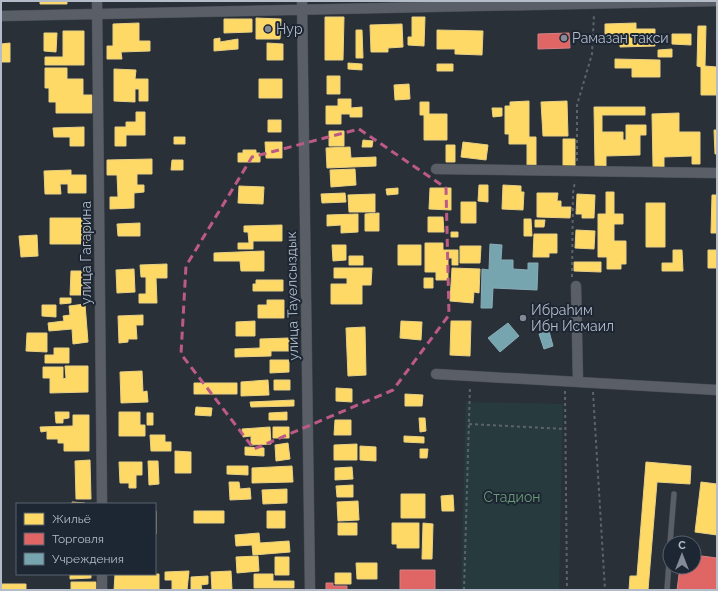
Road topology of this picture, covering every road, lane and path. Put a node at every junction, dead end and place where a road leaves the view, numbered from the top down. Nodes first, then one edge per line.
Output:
1 (97, 1) edge
2 (717, 1) edge
3 (519, 3) edge
4 (594, 3) junction
5 (302, 6) edge
6 (98, 14) junction
7 (1, 16) edge
8 (436, 169) dead end
9 (577, 171) junction
10 (717, 173) edge
11 (576, 286) joint
12 (436, 374) dead end
13 (471, 377) junction
14 (565, 382) junction
15 (578, 382) junction
16 (592, 383) junction
17 (717, 390) edge
18 (469, 424) junction
19 (565, 429) junction
20 (674, 494) dead end
21 (102, 503) edge
22 (671, 535) edge
23 (102, 575) edge
24 (668, 575) edge
25 (102, 590) edge
26 (310, 590) edge
27 (464, 590) edge
28 (568, 590) edge
29 (605, 590) edge
30 (667, 590) edge

1 - 6 street, улица Гагарина
2 - 4 street
3 - 4 street
3 - 5 street
4 - 9 path
5 - 6 street
5 - 26 street, улица Тауелсыздык
6 - 7 street
6 - 21 street, улица Гагарина
8 - 9 street
9 - 10 street
9 - 11 path
11 - 15 street
12 - 13 street
13 - 14 street
13 - 18 path
14 - 15 street
14 - 19 path
15 - 16 street
16 - 17 street
16 - 29 path
18 - 19 path
18 - 27 path
19 - 28 path
20 - 22 lane
23 - 25 street
24 - 30 lane

